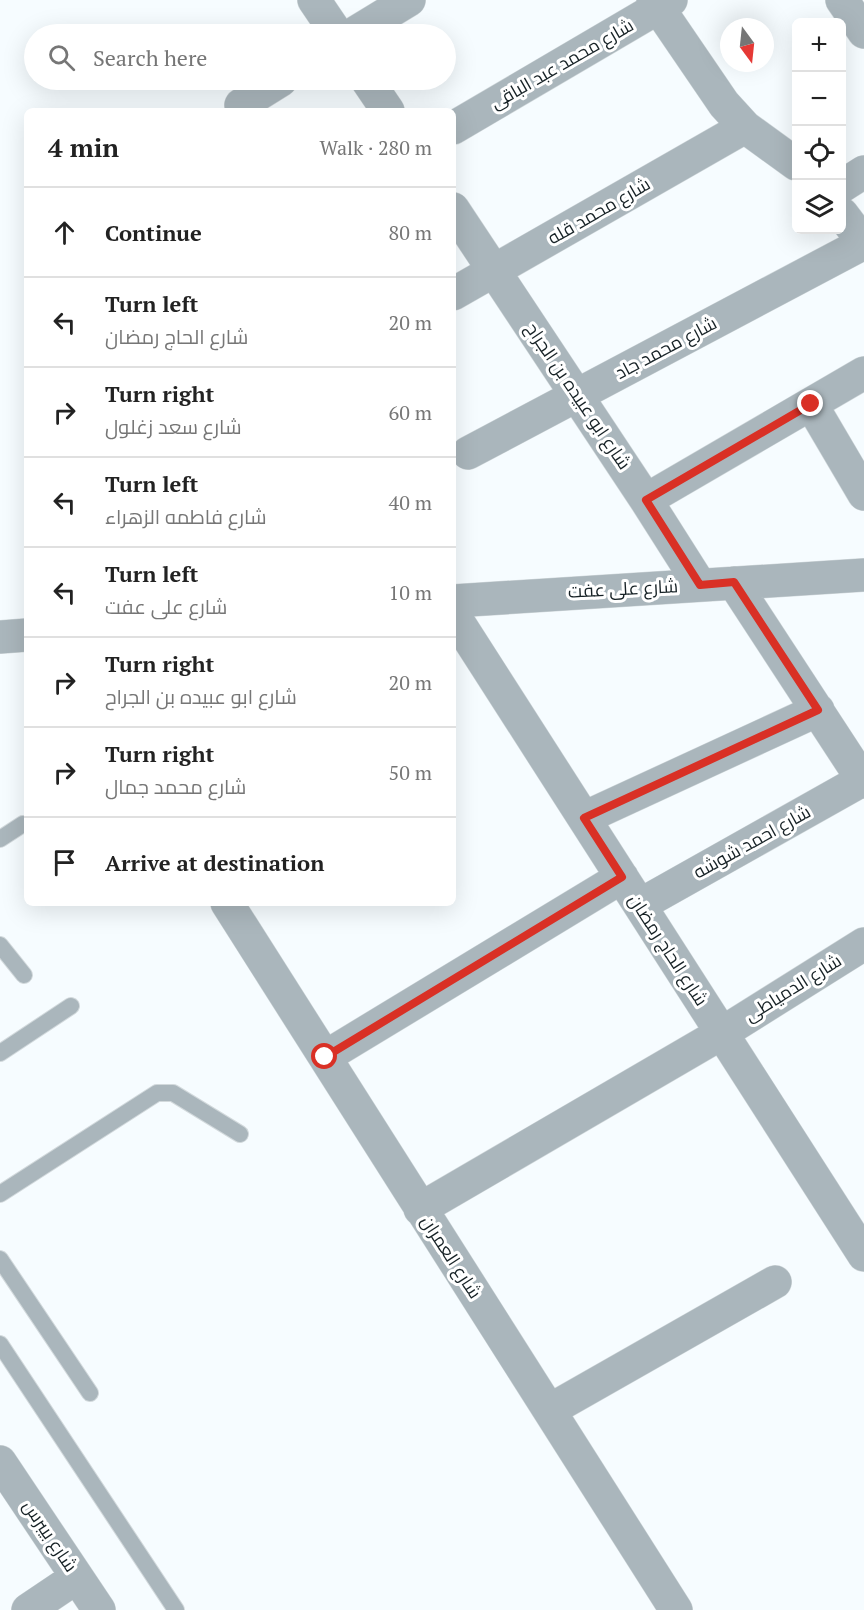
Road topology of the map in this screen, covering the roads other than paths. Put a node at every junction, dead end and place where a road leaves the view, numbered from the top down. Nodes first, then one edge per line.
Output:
1 (314, 0) edge
2 (409, 0) edge
3 (842, 0) edge
4 (661, 2) edge
5 (330, 24) edge
6 (370, 24) edge
7 (864, 32) edge
8 (265, 90) edge
9 (374, 90) edge
10 (241, 105) dead end
11 (386, 108) edge
12 (456, 126) edge
13 (745, 127) junction
14 (792, 161) edge
15 (864, 172) edge
16 (846, 183) edge
17 (456, 214) edge
18 (846, 219) edge
19 (864, 243) edge
20 (494, 271) junction
21 (456, 292) edge
22 (864, 373) edge
23 (577, 395) junction
24 (811, 404) junction
25 (468, 453) dead end
26 (864, 494) edge
27 (646, 500) junction
28 (864, 575) edge
29 (734, 582) junction
30 (700, 585) junction
31 (456, 601) edge
32 (456, 619) edge
33 (24, 635) edge
34 (0, 637) edge
35 (818, 710) junction
36 (863, 780) edge
37 (584, 818) junction
38 (23, 824) dead end
39 (0, 839) edge
40 (622, 877) junction
41 (640, 905) junction
42 (228, 906) edge
43 (864, 944) edge
44 (0, 945) edge
45 (24, 975) dead end
46 (71, 1006) dead end
47 (722, 1033) junction
48 (0, 1053) edge
49 (325, 1057) junction
50 (240, 1134) dead end
51 (0, 1194) edge
52 (420, 1209) junction
53 (864, 1255) edge
54 (0, 1259) edge
55 (775, 1282) dead end
56 (0, 1344) edge
57 (90, 1393) dead end
58 (550, 1410) junction
59 (0, 1462) edge
60 (77, 1577) junction
61 (28, 1610) edge
62 (99, 1610) edge
63 (176, 1610) edge
64 (676, 1610) edge

1 - 5 street
2 - 6 street
3 - 7 street
4 - 12 street, شارع محمد عبد الباقى
4 - 13 street
8 - 10 street
9 - 11 street
13 - 14 street
13 - 20 street, شارع محمد قله
15 - 16 street
17 - 20 street, شارع ابو عبيده بن الجراح
18 - 19 street
19 - 23 street, شارع محمد جاد
20 - 21 street, شارع محمد قله
20 - 23 street, شارع ابو عبيده بن الجراح
22 - 24 street
23 - 25 street, شارع محمد جاد
23 - 27 street, شارع ابو عبيده بن الجراح
24 - 26 street
24 - 27 street
27 - 30 street, شارع ابو عبيده بن الجراح
28 - 29 street, شارع على عفت
29 - 30 street, شارع على عفت
29 - 35 street
30 - 31 street, شارع على عفت
32 - 37 street, شارع الحاج رمضان
33 - 34 street
35 - 36 street
35 - 37 street
36 - 41 street, شارع احمد شوشه
37 - 40 street, شارع الحاج رمضان
38 - 39 lane
40 - 41 street, شارع الحاج رمضان
40 - 49 street
41 - 47 street, شارع الحاج رمضان
42 - 49 street, شارع العمران
43 - 47 street, شارع الدمياطى
44 - 45 lane
46 - 48 lane
47 - 52 street, شارع الدمياطى
47 - 53 street, شارع الحاج رمضان
49 - 52 street, شارع العمران
50 - 51 lane
52 - 58 street, شارع العمران
54 - 57 lane
55 - 58 street
56 - 63 lane
58 - 64 street, شارع العمران
59 - 60 street, شارع بيبرس
60 - 61 street
60 - 62 street, شارع بيبرس

